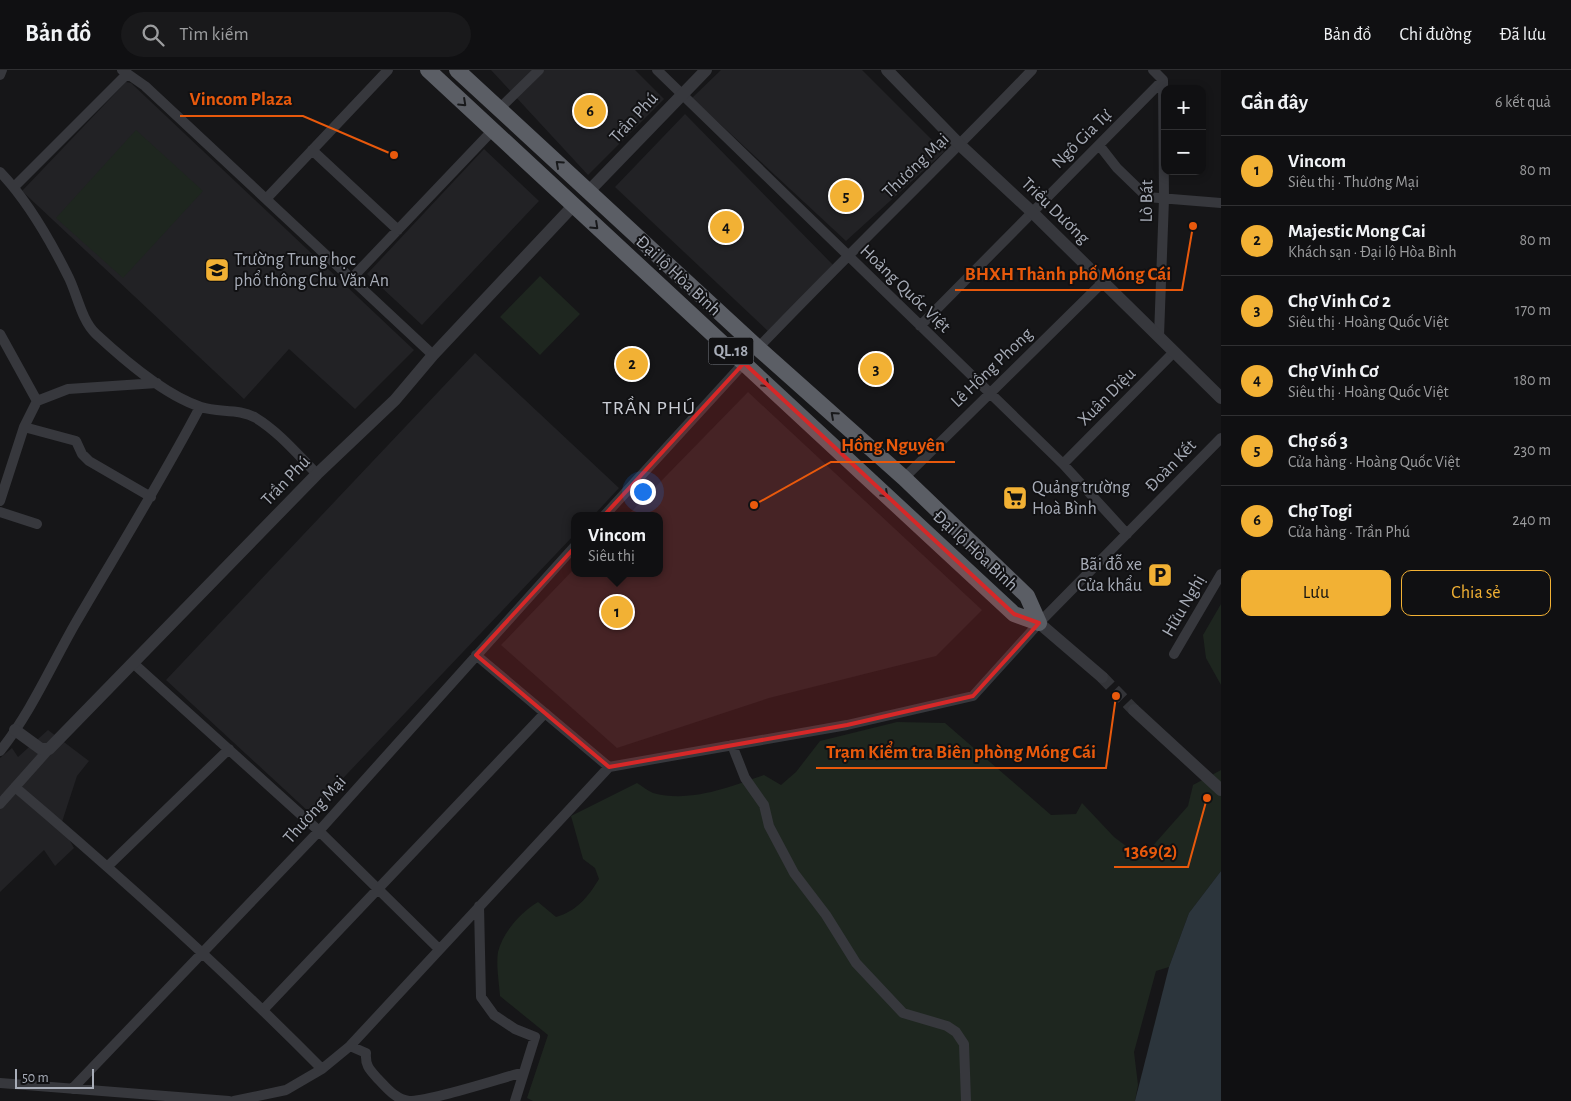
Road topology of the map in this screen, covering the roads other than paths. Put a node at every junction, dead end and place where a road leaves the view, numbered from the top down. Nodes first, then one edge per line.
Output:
1 (2, 70) edge
2 (388, 70) edge
3 (428, 70) edge
4 (458, 70) edge
5 (539, 70) edge
6 (657, 70) edge
7 (706, 70) edge
8 (887, 70) edge
9 (1032, 70) edge
10 (1153, 70) edge
11 (125, 72) edge
12 (0, 75) edge
13 (1163, 80) junction
14 (681, 93) junction
15 (499, 109) junction
16 (492, 131) junction
17 (1099, 144) junction
18 (960, 145) junction
19 (312, 150) junction
20 (0, 172) edge
21 (14, 187) junction
22 (589, 191) junction
23 (266, 199) junction
24 (1164, 199) junction
25 (1221, 203) edge
26 (573, 206) junction
27 (1032, 212) junction
28 (398, 230) junction
29 (847, 255) junction
30 (351, 279) junction
31 (1104, 282) junction
32 (920, 326) junction
33 (0, 334) edge
34 (1159, 336) junction
35 (758, 348) junction
36 (1174, 352) junction
37 (433, 355) junction
38 (744, 363) junction
39 (157, 383) junction
40 (988, 394) junction
41 (1221, 398) edge
42 (38, 401) junction
43 (200, 407) junction
44 (24, 427) junction
45 (1221, 438) edge
46 (1063, 464) junction
47 (318, 474) junction
48 (3, 475) edge
49 (904, 478) junction
50 (151, 497) junction
51 (0, 501) edge
52 (931, 503) junction
53 (0, 512) edge
54 (608, 512) edge
55 (914, 521) junction
56 (37, 524) dead end
57 (1127, 534) junction
58 (571, 551) edge
59 (1221, 574) edge
60 (1039, 623) junction
61 (1174, 654) dead end
62 (476, 655) junction
63 (133, 663) junction
64 (1102, 677) tunnel mouth
65 (1134, 710) tunnel mouth
66 (546, 713) junction
67 (16, 730) junction
68 (732, 745) junction
69 (49, 749) junction
70 (228, 749) junction
71 (0, 752) edge
72 (609, 767) junction
73 (15, 787) junction
74 (1221, 790) edge
75 (0, 804) edge
76 (319, 831) junction
77 (108, 866) junction
78 (378, 889) junction
79 (479, 906) junction
80 (439, 949) junction
81 (202, 953) junction
82 (263, 1010) junction
83 (350, 1046) junction
84 (322, 1069) junction
85 (524, 1072) junction
86 (0, 1083) edge
87 (72, 1089) junction
88 (229, 1101) edge
89 (234, 1101) edge
90 (515, 1101) edge
91 (966, 1101) edge

1 - 12 street
2 - 19 street
3 -> 16 highway, Đại lộ Hòa Bình / QL.18
4 - 15 highway, Đại lộ Hòa Bình / QL.18
5 - 15 street
6 - 14 street, Hoàng Quốc Việt
7 - 14 street, Trần Phú
8 - 18 street, Triều Dương
9 - 18 street, Thương Mại
10 - 13 street
11 - 21 street
11 - 23 street
13 - 17 street, Ngô Gia Tự
13 - 24 street, Lò Bát
14 - 22 street, Trần Phú
14 - 29 street, Hoàng Quốc Việt
22 -> 15 highway, Đại lộ Hòa Bình / QL.18
16 - 26 highway, Đại lộ Hòa Bình / QL.18
16 - 28 street
17 - 24 street
17 - 27 street, Ngô Gia Tự
18 - 27 street, Triều Dương
18 - 29 street, Thương Mại
19 - 23 street
19 - 28 street
20 - 21 street
21 - 39 street
22 - 26 highway
22 - 35 highway, Đại lộ Hòa Bình / QL.18
23 - 30 street
24 - 25 street
24 - 34 street, Lò Bát
26 - 37 street, Trần Phú
26 -> 38 highway, Đại lộ Hòa Bình / QL.18
27 - 31 street, Triều Dương
27 - 32 street, Ngô Gia Tự
28 - 30 street
29 - 32 street, Hoàng Quốc Việt
29 - 35 street, Thương Mại
30 - 37 street
31 - 34 street, Triều Dương
31 - 40 street, Lê Hồng Phong
32 - 40 street, Hoàng Quốc Việt
33 - 42 street
34 - 36 street, Triều Dương
35 - 38 highway
49 -> 35 highway, Đại lộ Hòa Bình / QL.18
36 - 41 street, Triều Dương
36 - 46 street, Xuân Diệu
37 - 47 street, Trần Phú
38 - 54 street
38 -> 55 highway, Đại lộ Hòa Bình / QL.18
39 - 42 street
39 - 43 street
40 - 46 street, Hoàng Quốc Việt
40 - 49 street, Lê Hồng Phong
42 - 44 street
43 - 47 street
43 - 50 street
44 - 48 street
44 - 50 street
45 - 57 street, Đoàn Kết
46 - 57 street, Hoàng Quốc Việt
47 - 63 street, Trần Phú
48 - 51 street
49 - 52 highway, Đại lộ Hòa Bình / QL.18
50 - 67 street
52 - 55 highway
52 - 60 highway, Đại lộ Hòa Bình / QL.18
53 - 56 street
55 - 60 highway, Đại lộ Hòa Bình / QL.18
57 - 60 street, Đoàn Kết
58 - 62 street, Thương Mại
59 - 61 street, Hữu Nghị
60 - 64 street, Đại lộ Hòa Bình / QL.18
60 - 68 street, Đoàn Kết
62 - 66 street
62 - 76 street, Thương Mại
63 - 69 street, Trần Phú
63 - 70 street
65 - 74 street
66 - 72 street
66 - 78 street
67 - 69 street
67 - 71 street
68 - 72 street, Đoàn Kết
68 - 91 street
69 - 73 street
70 - 76 street
70 - 77 street
72 - 79 street
73 - 75 street
73 - 77 street
76 - 78 street
76 - 81 street, Thương Mại
77 - 81 street
78 - 80 street
78 - 82 street
79 - 80 street
79 - 85 street
80 - 83 street
81 - 82 street
81 - 87 street, Thương Mại
82 - 84 street
83 - 84 street
83 - 85 street
84 - 89 street
85 - 90 street
86 - 87 street
87 - 88 street

